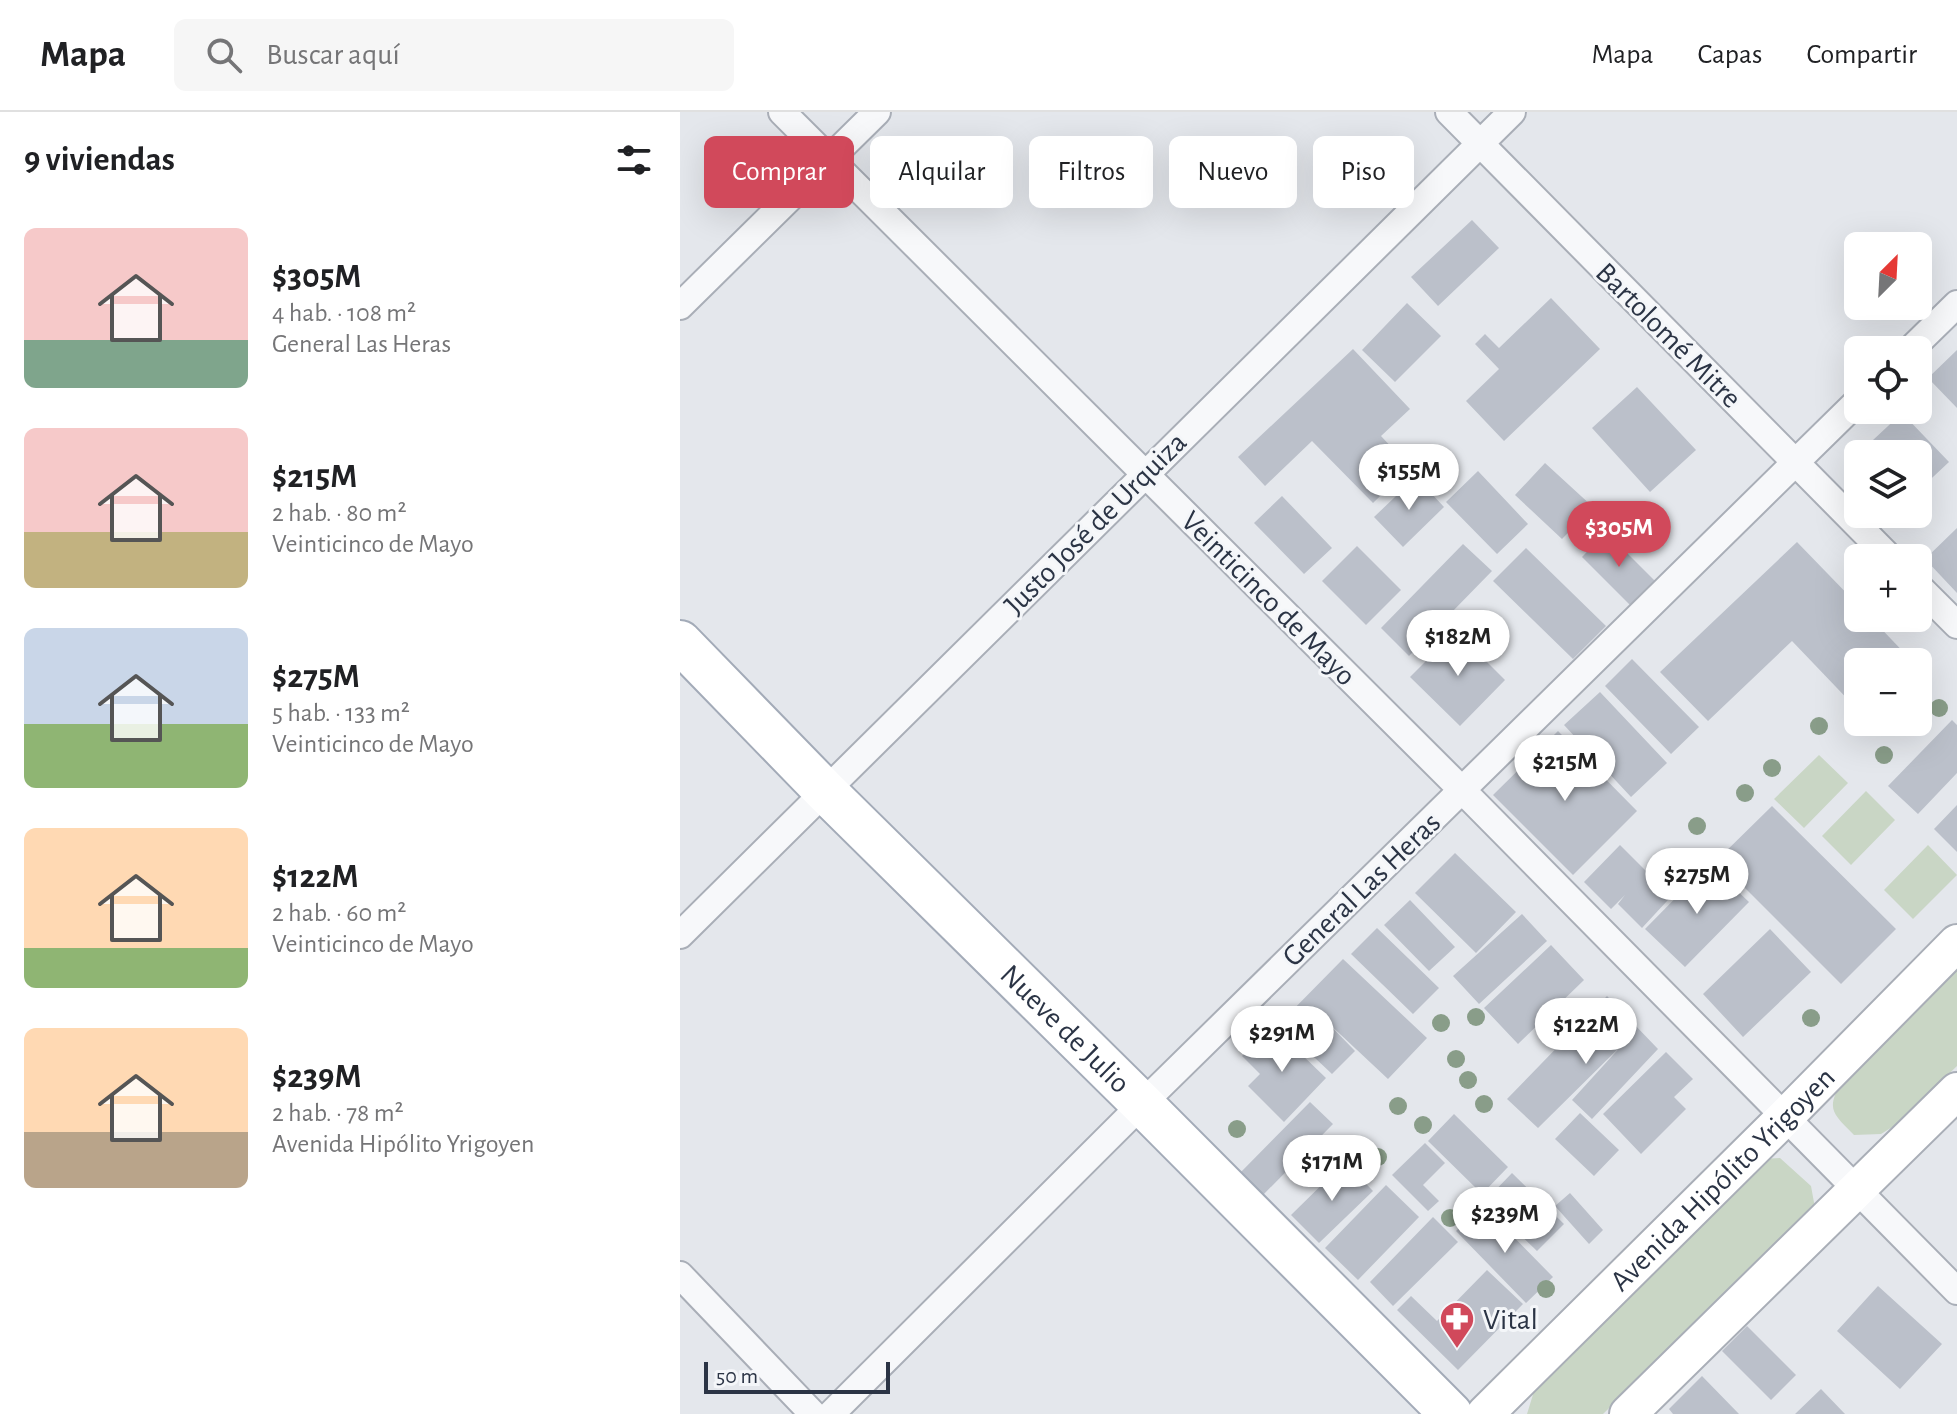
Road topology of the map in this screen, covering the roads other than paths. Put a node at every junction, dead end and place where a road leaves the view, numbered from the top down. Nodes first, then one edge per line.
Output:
1 (782, 112) edge
2 (877, 112) edge
3 (1449, 112) edge
4 (1512, 112) edge
5 (806, 136) edge
6 (853, 136) edge
7 (1480, 144) junction
8 (854, 185) edge
9 (780, 208) edge
10 (1957, 304) edge
11 (680, 306) edge
12 (1924, 336) edge
13 (1844, 415) edge
14 (1795, 462) junction
15 (1144, 475) junction
16 (1876, 544) edge
17 (1932, 600) edge
18 (1957, 625) edge
19 (680, 642) edge
20 (1462, 790) junction
21 (825, 791) junction
22 (680, 935) edge
23 (1957, 943) edge
24 (1957, 1091) edge
25 (1142, 1104) junction
26 (1785, 1117) junction
27 (1856, 1188) junction
28 (680, 1275) edge
29 (1957, 1291) edge
30 (813, 1414) edge
31 (831, 1414) edge
32 (1451, 1414) edge
33 (1485, 1414) edge
34 (1628, 1414) edge

1 - 5 street, Veinticinco de Mayo
2 - 6 street
3 - 7 street, Bartolomé Mitre
4 - 7 street, Justo José de Urquiza
7 - 14 street, Bartolomé Mitre
7 - 15 street, Justo José de Urquiza
8 - 15 street, Veinticinco de Mayo
9 - 11 street
10 - 12 street
13 - 14 street, General Las Heras
14 - 16 street, Bartolomé Mitre
14 - 20 street, General Las Heras
15 - 20 street, Veinticinco de Mayo
15 - 21 street, Justo José de Urquiza
17 - 18 street
19 - 21 main road, Nueve de Julio
20 - 25 street, General Las Heras
20 - 26 street, Veinticinco de Mayo
21 - 22 street, Justo José de Urquiza
21 - 25 main road, Nueve de Julio
23 - 26 main road, Avenida Hipólito Yrigoyen
24 - 27 main road
25 - 31 street, General Las Heras
25 - 32 main road, Nueve de Julio
26 - 27 street, Veinticinco de Mayo
26 - 33 main road, Avenida Hipólito Yrigoyen
27 - 29 street, Veinticinco de Mayo
27 - 34 main road
28 - 30 street

